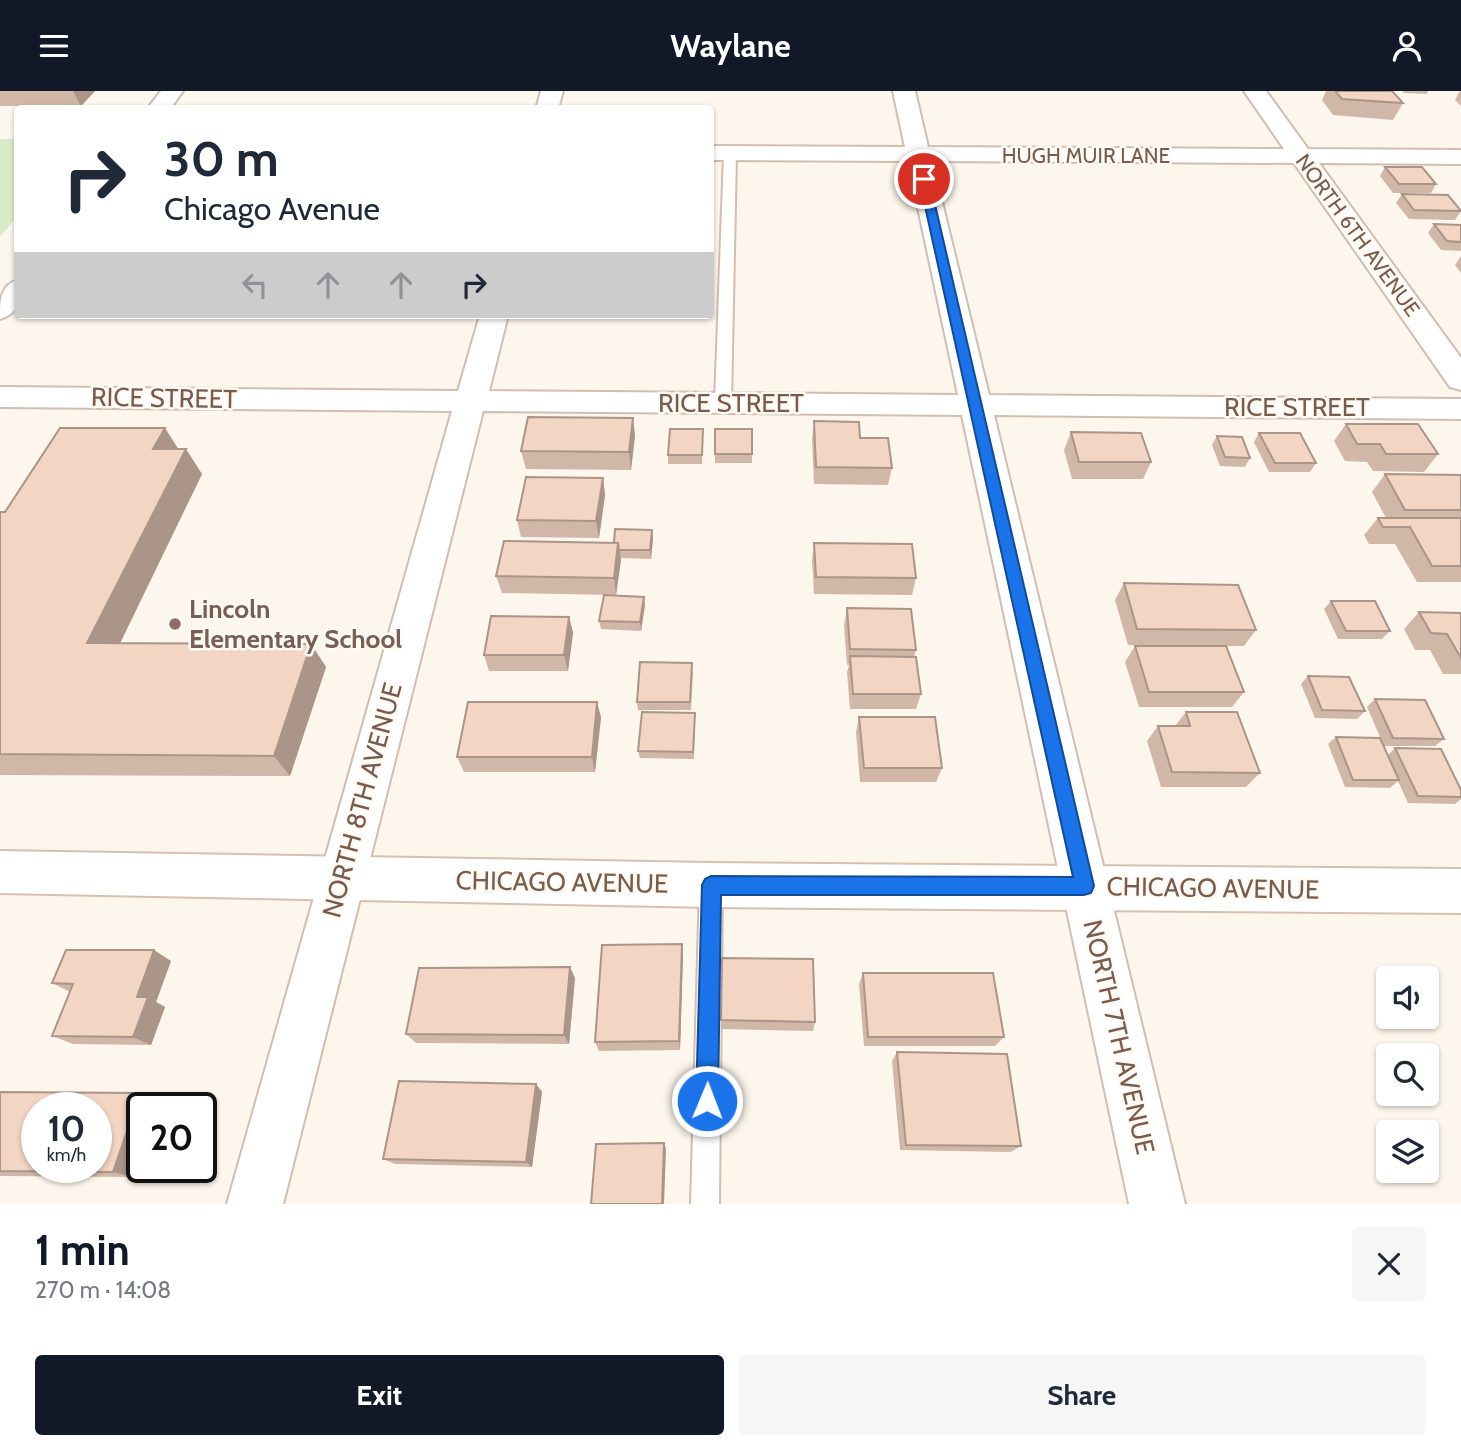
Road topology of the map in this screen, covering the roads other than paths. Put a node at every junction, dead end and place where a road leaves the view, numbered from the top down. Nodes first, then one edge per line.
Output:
1 (172, 91) edge
2 (904, 91) edge
3 (1255, 91) edge
4 (161, 105) edge
5 (720, 153) edge
6 (918, 154) junction
7 (1301, 156) junction
8 (1461, 157) edge
9 (14, 293) edge
10 (0, 310) edge
11 (493, 319) edge
12 (1461, 380) edge
13 (0, 397) edge
14 (472, 401) junction
15 (723, 403) junction
16 (975, 405) junction
17 (1461, 409) edge
18 (0, 872) edge
19 (341, 876) junction
20 (711, 885) junction
21 (1084, 886) junction
22 (1461, 891) edge
23 (255, 1204) edge
24 (705, 1204) edge
25 (1157, 1204) edge

1 - 4 street
2 - 6 street, NORTH 7TH AVENUE
3 - 7 street, NORTH 6TH AVENUE
5 - 6 street, HUGH MUIR LANE
5 - 15 lane
6 - 7 street, HUGH MUIR LANE
6 - 16 street, NORTH 7TH AVENUE
7 - 8 street, HUGH MUIR LANE
7 - 12 street, NORTH 6TH AVENUE
9 - 10 street
11 - 14 street, NORTH 8TH AVENUE
13 - 14 street, RICE STREET
14 - 15 street, RICE STREET
14 - 19 street, NORTH 8TH AVENUE
15 - 16 street, RICE STREET
16 - 17 street, RICE STREET
16 - 21 street, NORTH 7TH AVENUE
18 - 19 street, CHICAGO AVENUE
19 - 20 street, CHICAGO AVENUE
19 - 23 street, NORTH 8TH AVENUE
20 - 21 street, CHICAGO AVENUE
20 - 24 lane
21 - 22 street, CHICAGO AVENUE
21 - 25 street, NORTH 7TH AVENUE

